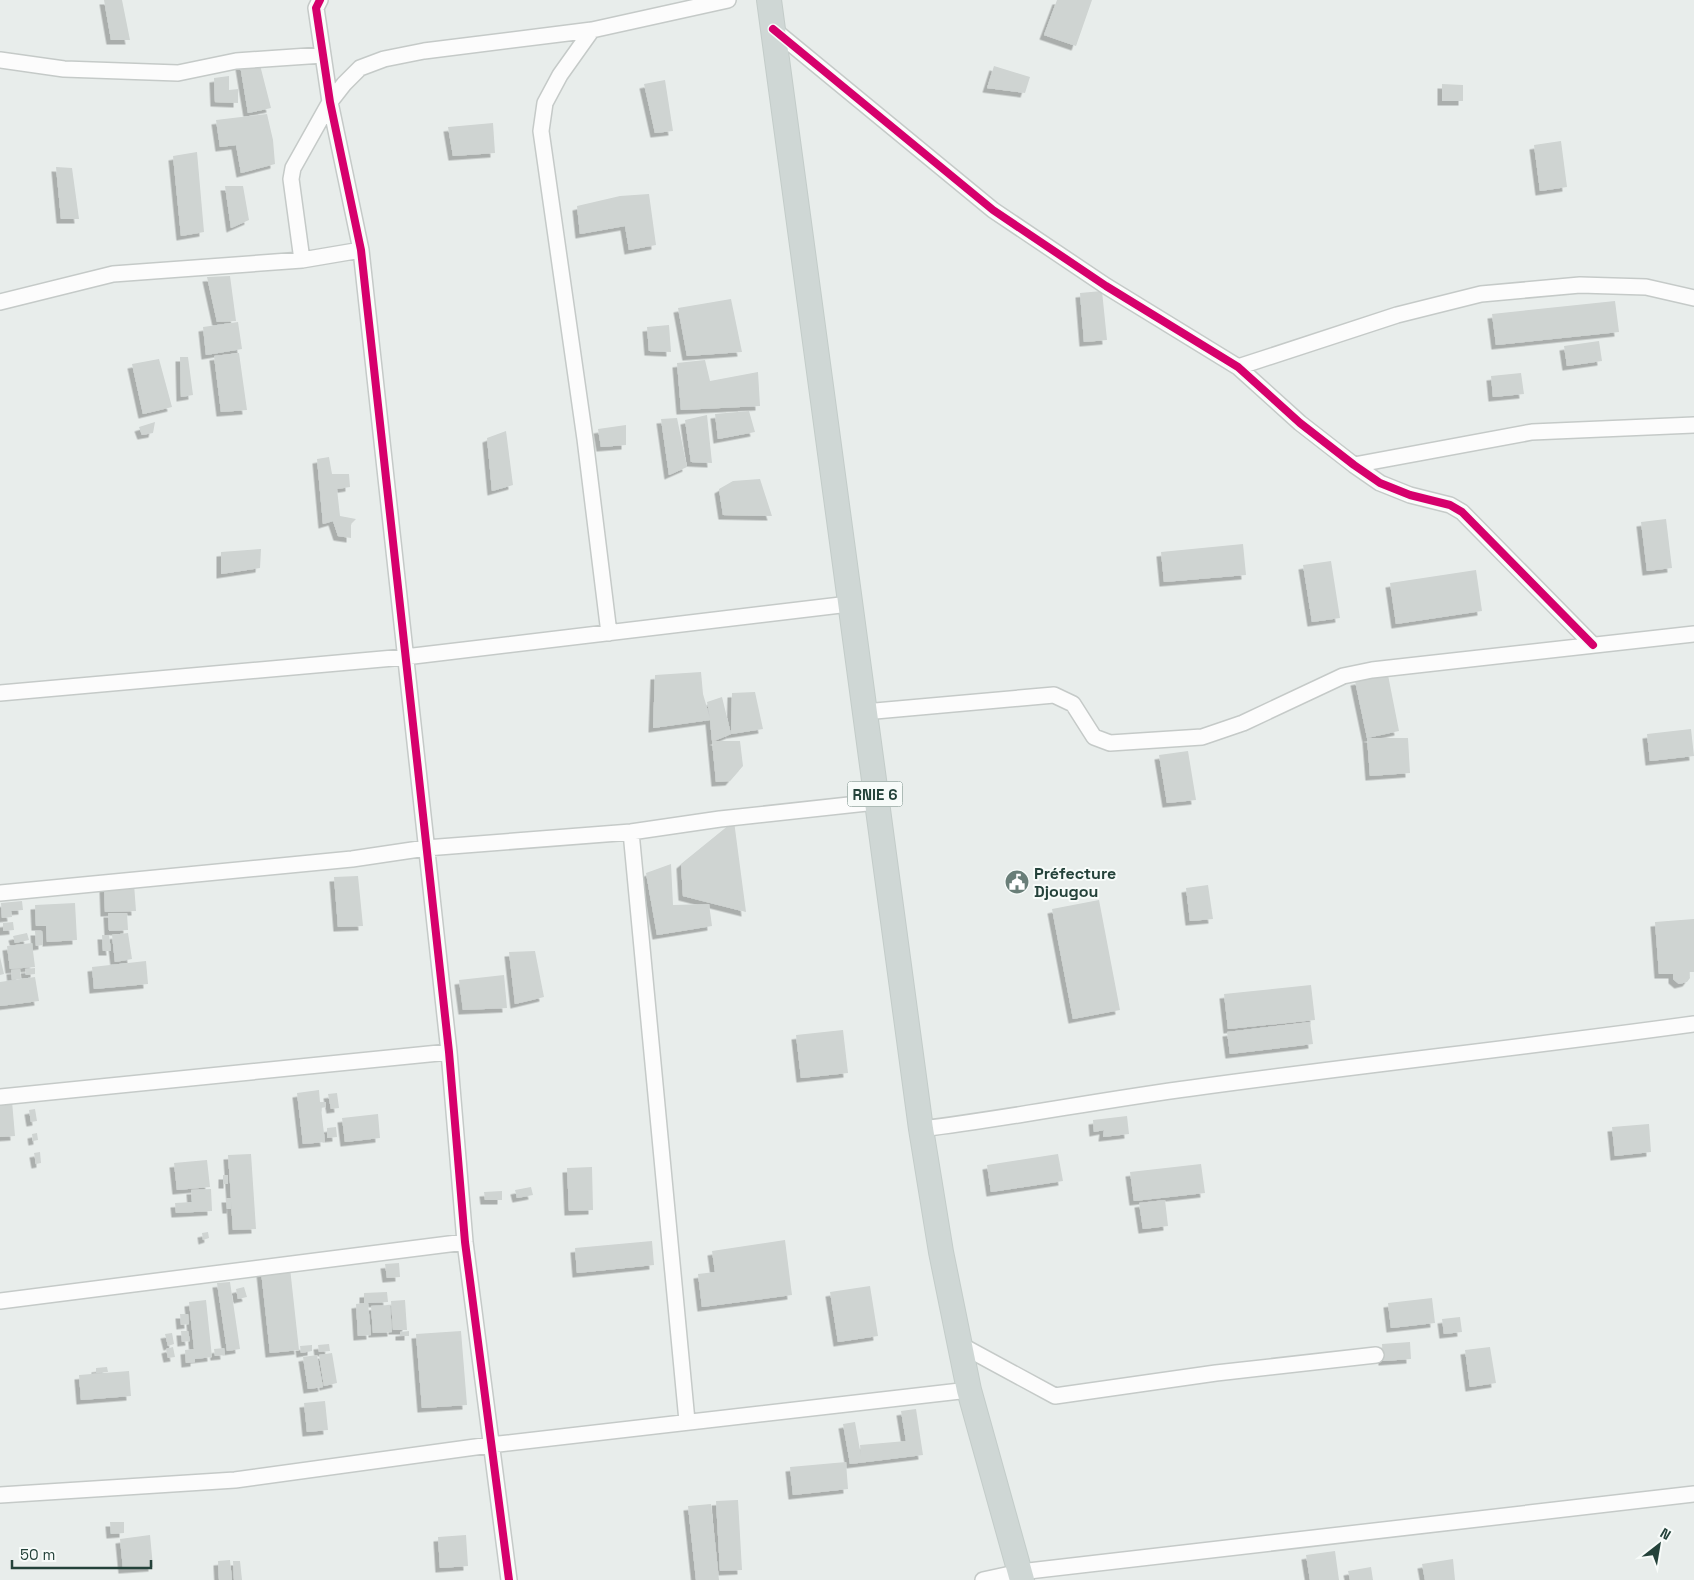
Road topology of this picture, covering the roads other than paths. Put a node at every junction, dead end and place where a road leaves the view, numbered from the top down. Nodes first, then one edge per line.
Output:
1 (728, 0) edge
2 (769, 0) edge
3 (317, 3) edge
4 (773, 29) junction
5 (592, 30) junction
6 (323, 55) junction
7 (0, 60) edge
8 (330, 102) junction
9 (361, 250) junction
10 (302, 260) junction
11 (1694, 298) edge
12 (0, 302) edge
13 (1238, 367) junction
14 (1694, 425) edge
15 (1354, 465) junction
16 (849, 604) junction
17 (609, 632) junction
18 (1694, 634) edge
19 (1593, 645) junction
20 (404, 657) junction
21 (0, 693) edge
22 (864, 712) junction
23 (876, 802) junction
24 (631, 832) junction
25 (426, 848) junction
26 (0, 893) edge
27 (1694, 1024) edge
28 (450, 1052) junction
29 (0, 1096) edge
30 (921, 1129) junction
31 (465, 1242) junction
32 (0, 1301) edge
33 (959, 1344) junction
34 (1376, 1355) dead end
35 (969, 1390) junction
36 (687, 1421) junction
37 (490, 1445) junction
38 (1694, 1494) edge
39 (0, 1495) edge
40 (1021, 1576) edge
41 (509, 1580) edge
42 (982, 1580) edge

1 - 5 street
2 - 4 main road, RNIE 6
3 - 6 street
4 - 13 street
4 - 16 main road, RNIE 6
5 - 8 street
5 - 17 street
6 - 7 street
6 - 8 street
8 - 9 street
8 - 10 street
9 - 10 street
9 - 20 street
10 - 12 street
11 - 13 street
13 - 15 street
14 - 15 street
15 - 19 street
16 - 17 street
16 - 22 main road, RNIE 6
17 - 20 street
18 - 19 street
19 - 22 street
20 - 21 street
20 - 25 street
22 - 23 main road, RNIE 6
23 - 24 street
23 - 30 main road, RNIE 6
24 - 25 street
24 - 36 street
25 - 26 street
25 - 28 street
27 - 30 street
28 - 29 street
28 - 31 street
30 - 33 main road, RNIE 6
31 - 32 street
31 - 37 street
33 - 34 street
33 - 35 main road, RNIE 6
35 - 36 street
35 - 40 main road, RNIE 6
36 - 37 street
37 - 39 street
37 - 41 street
38 - 40 street
40 - 42 street

